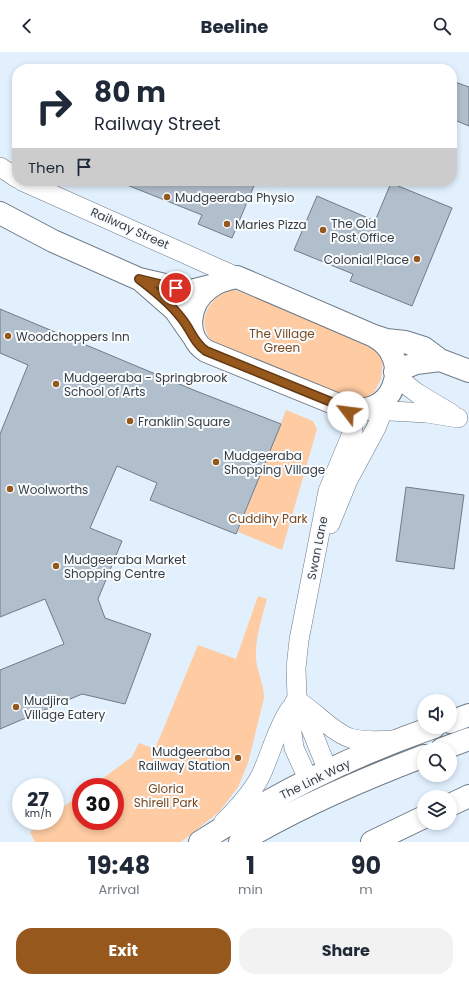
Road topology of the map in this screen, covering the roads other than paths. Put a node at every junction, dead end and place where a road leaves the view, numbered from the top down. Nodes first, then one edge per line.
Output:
1 (0, 167) edge
2 (12, 175) edge
3 (33, 186) edge
4 (0, 213) edge
5 (237, 277) junction
6 (139, 279) junction
7 (211, 286) junction
8 (193, 336) junction
9 (374, 336) junction
10 (440, 360) junction
11 (469, 371) edge
12 (391, 388) junction
13 (351, 408) junction
14 (464, 420) edge
15 (318, 551) junction
16 (297, 702) junction
17 (469, 715) edge
18 (457, 719) edge
19 (417, 733) edge
20 (469, 739) edge
21 (399, 740) junction
22 (457, 743) edge
23 (417, 759) edge
24 (328, 772) junction
25 (309, 781) junction
26 (328, 796) junction
27 (469, 796) edge
28 (457, 802) edge
29 (417, 820) edge
30 (206, 838) edge
31 (240, 842) edge
32 (372, 842) edge

1 - 2 street
3 - 5 street, Railway Street
4 - 6 main road
5 - 7 main road
5 - 9 main road, Railway Street
6 - 7 main road
6 - 8 main road
7 - 8 main road
8 - 13 main road
9 - 10 main road, Railway Street
9 - 12 main road, Railway Street
10 - 11 main road, Railway Street
10 - 12 main road, Railway Street
12 - 13 main road, Railway Street
12 - 14 street
12 - 14 street
12 - 15 street
13 - 15 street, Swan Lane
15 - 16 street, Swan Lane
16 - 21 street
16 - 24 street, Swan Lane
16 - 25 street, Swan Lane
16 - 30 street
17 - 18 main road
19 - 21 main road, The Link Way
20 - 22 main road
21 - 24 main road, The Link Way
23 - 26 main road
24 - 25 main road, The Link Way
24 - 26 main road
25 - 26 main road
25 - 30 main road, The Link Way
26 - 31 main road
27 - 28 main road
29 - 32 main road

